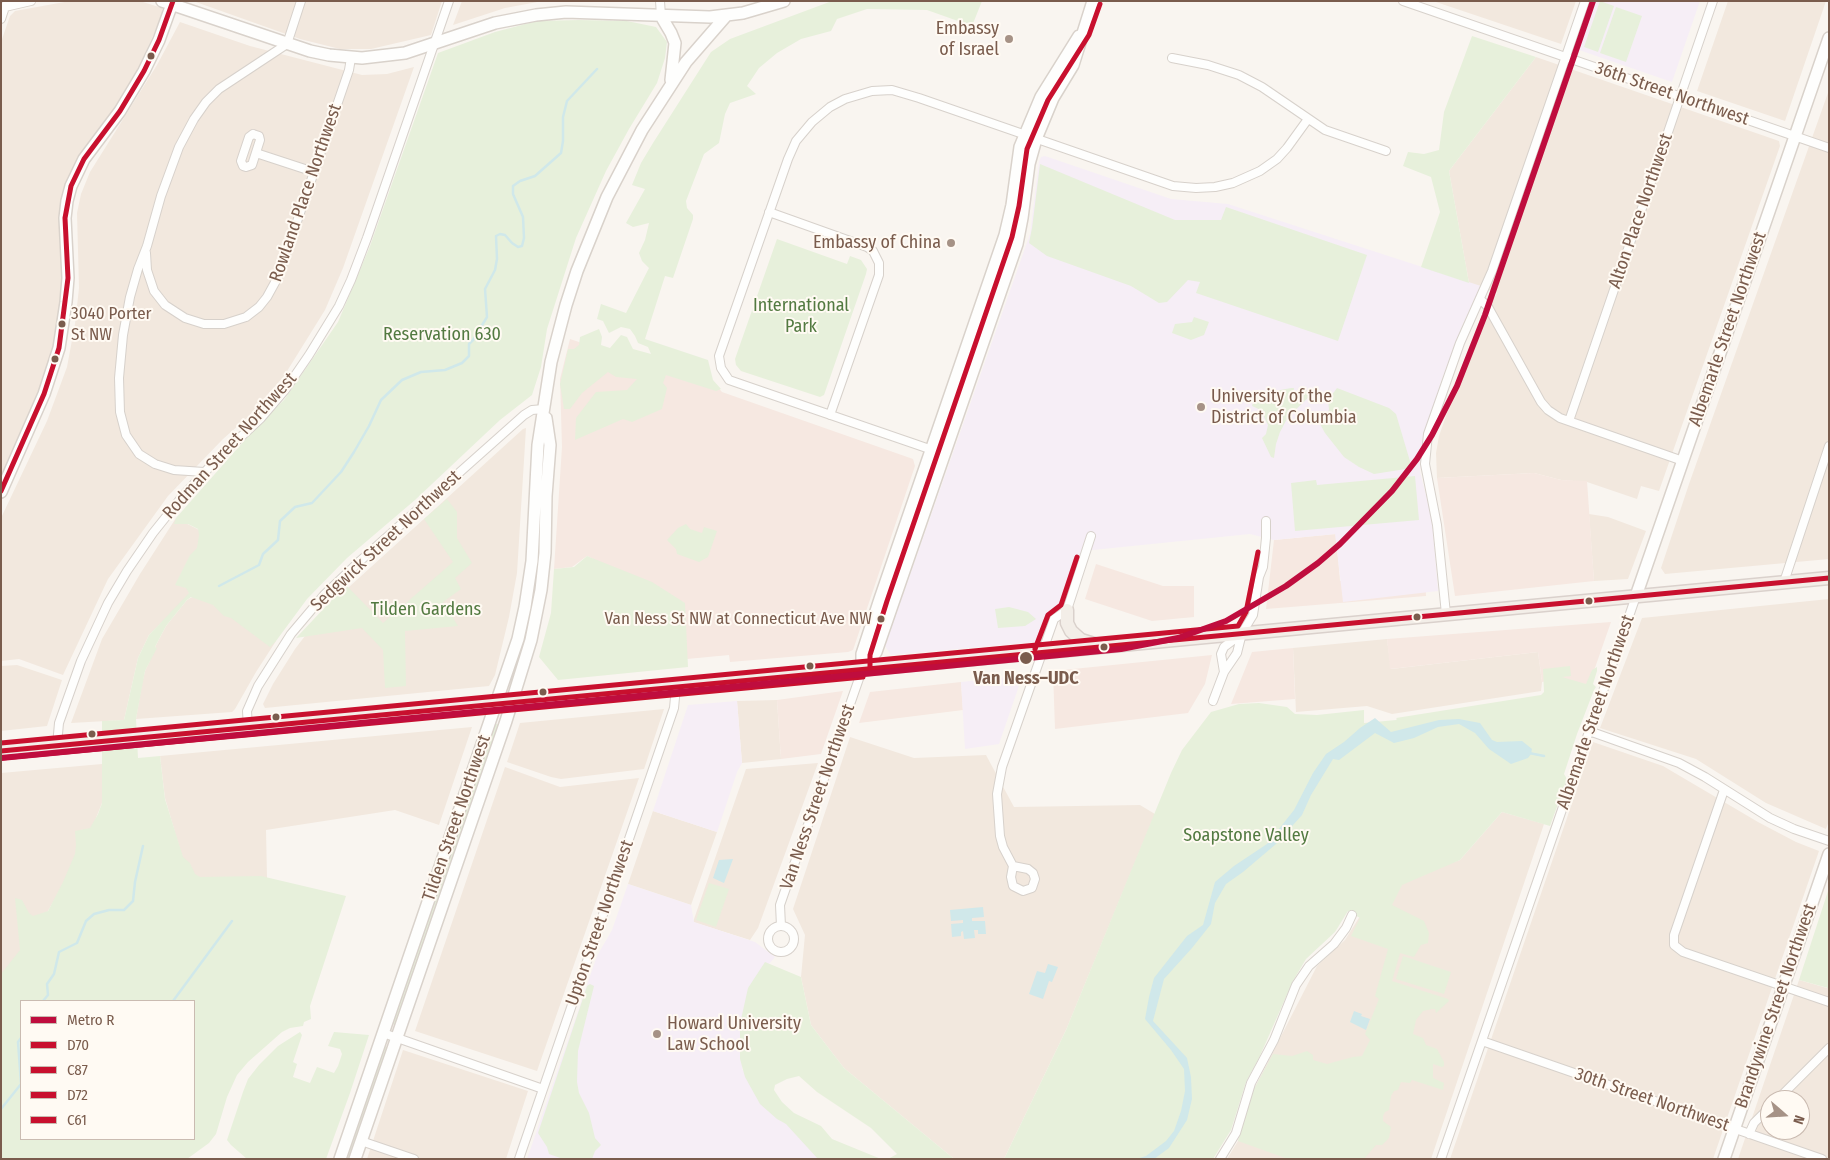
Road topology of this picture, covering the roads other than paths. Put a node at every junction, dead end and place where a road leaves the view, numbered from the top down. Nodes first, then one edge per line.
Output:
1 (31, 1) edge
2 (302, 1) edge
3 (449, 1) edge
4 (660, 1) edge
5 (784, 1) edge
6 (1093, 1) edge
7 (1403, 1) edge
8 (1585, 1) edge
9 (1713, 1) edge
10 (169, 2) edge
11 (6, 4) edge
12 (661, 16) junction
13 (726, 16) junction
14 (1, 19) edge
15 (1082, 32) junction
16 (1829, 38) edge
17 (287, 44) junction
18 (434, 44) junction
19 (351, 58) junction
20 (1172, 58) dead end
21 (1566, 58) junction
22 (670, 85) junction
23 (1680, 97) junction
24 (1308, 119) junction
25 (1024, 135) junction
26 (1795, 137) junction
27 (1036, 139) junction
28 (1829, 148) edge
29 (1386, 151) dead end
30 (256, 153) dead end
31 (314, 172) junction
32 (769, 212) junction
33 (147, 246) junction
34 (1480, 299) junction
35 (544, 409) junction
36 (830, 415) junction
37 (1569, 421) junction
38 (1829, 446) edge
39 (931, 450) junction
40 (944, 454) junction
41 (1682, 460) junction
42 (204, 472) junction
43 (1, 492) edge
44 (1266, 520) dead end
45 (1091, 536) dead end
46 (530, 572) junction
47 (543, 573) junction
48 (1829, 578) edge
49 (1784, 582) junction
50 (1636, 596) junction
51 (1067, 610) junction
52 (1446, 614) junction
53 (1242, 634) junction
54 (1102, 647) junction
55 (1042, 652) junction
56 (862, 670) junction
57 (1224, 672) junction
58 (676, 687) junction
59 (1213, 701) dead end
60 (512, 703) junction
61 (496, 704) junction
62 (248, 727) junction
63 (1589, 731) junction
64 (57, 746) junction
65 (1, 751) edge
66 (1724, 790) junction
67 (1829, 841) edge
68 (1829, 854) edge
69 (1013, 866) dead end
70 (1352, 915) dead end
71 (781, 926) dead end
72 (1783, 986) junction
73 (1829, 1002) edge
74 (383, 1033) junction
75 (397, 1038) junction
76 (1482, 1041) junction
77 (1829, 1048) edge
78 (543, 1089) junction
79 (1787, 1090) edge
80 (1760, 1117) edge
81 (1734, 1128) junction
82 (1749, 1134) junction
83 (361, 1141) junction
84 (340, 1159) edge
85 (355, 1159) edge
86 (414, 1159) edge
87 (519, 1159) edge
88 (1220, 1159) edge
89 (1442, 1159) edge
90 (1724, 1159) edge
91 (1822, 1159) edge

1 - 11 street
2 - 17 street
3 - 18 street, Rodman Street Northwest
4 - 12 street
5 - 13 street
6 - 15 street, Van Ness Street Northwest
7 - 21 street, 36th Street Northwest
8 - 21 street
9 - 23 street, Alton Place Northwest
10 - 17 street
10 - 43 street
11 - 14 street
12 - 13 street
12 - 18 street
12 - 22 street
13 - 22 street, Tilden Street Northwest
15 - 25 street, Van Ness Street Northwest
15 - 27 street, Van Ness Street Northwest
16 - 26 street, Albemarle Street Northwest
17 - 19 street
17 - 33 street
18 - 19 street
18 - 42 street, Rodman Street Northwest
19 - 31 street, Rowland Place Northwest
20 - 24 street
21 - 23 street, 36th Street Northwest
21 - 34 street
22 - 35 street, Tilden Street Northwest
23 - 26 street, 36th Street Northwest
23 - 37 street, Alton Place Northwest
24 - 27 street
24 - 29 street
25 - 27 street
25 - 32 street
25 - 39 street, Van Ness Street Northwest
26 - 28 street, 36th Street Northwest
26 - 41 street, Albemarle Street Northwest
27 - 40 street, Van Ness Street Northwest
30 - 31 street
31 - 33 street, Rowland Place Northwest
32 - 36 street
32 - 36 street
33 - 42 street
34 - 37 street
34 - 52 street
35 - 46 street, Tilden Street Northwest
35 - 47 street, Tilden Street Northwest
35 - 62 street, Sedgwick Street Northwest
36 - 39 street
37 - 41 street
38 - 49 street
39 - 40 street
39 - 56 street, Van Ness Street Northwest
40 - 56 street, Van Ness Street Northwest
41 - 50 street, Albemarle Street Northwest
42 - 64 street, Rodman Street Northwest
44 - 53 street
45 - 51 street
46 - 47 street
46 - 61 street, Tilden Street Northwest
47 - 60 street, Tilden Street Northwest
48 - 49 main road
49 - 50 main road
50 - 52 main road
50 - 63 street, Albemarle Street Northwest
51 - 54 main road
51 - 55 street
52 - 53 main road
53 - 54 main road
53 - 57 street
53 - 57 street
54 - 55 main road
55 - 56 main road
55 - 69 street
56 - 58 main road
56 - 71 street, Van Ness Street Northwest
57 - 59 street
58 - 60 main road
58 - 78 street, Upton Street Northwest
60 - 61 main road
60 - 75 street, Tilden Street Northwest
61 - 62 main road
61 - 74 street, Tilden Street Northwest
62 - 64 main road
63 - 66 street
63 - 76 street, Albemarle Street Northwest
64 - 65 main road
66 - 67 street
66 - 72 street
68 - 72 street, Brandywine Street Northwest
70 - 88 street
72 - 73 street
72 - 81 street, Brandywine Street Northwest
74 - 75 street
74 - 84 street, Tilden Street Northwest
75 - 78 street
75 - 83 street, Tilden Street Northwest
76 - 81 street, 30th Street Northwest
76 - 89 street, Albemarle Street Northwest
77 - 79 street
78 - 87 street, Upton Street Northwest
80 - 82 street
81 - 82 street, 30th Street Northwest
81 - 90 street, Brandywine Street Northwest
82 - 91 street, 30th Street Northwest
83 - 85 street, Tilden Street Northwest
83 - 86 street

